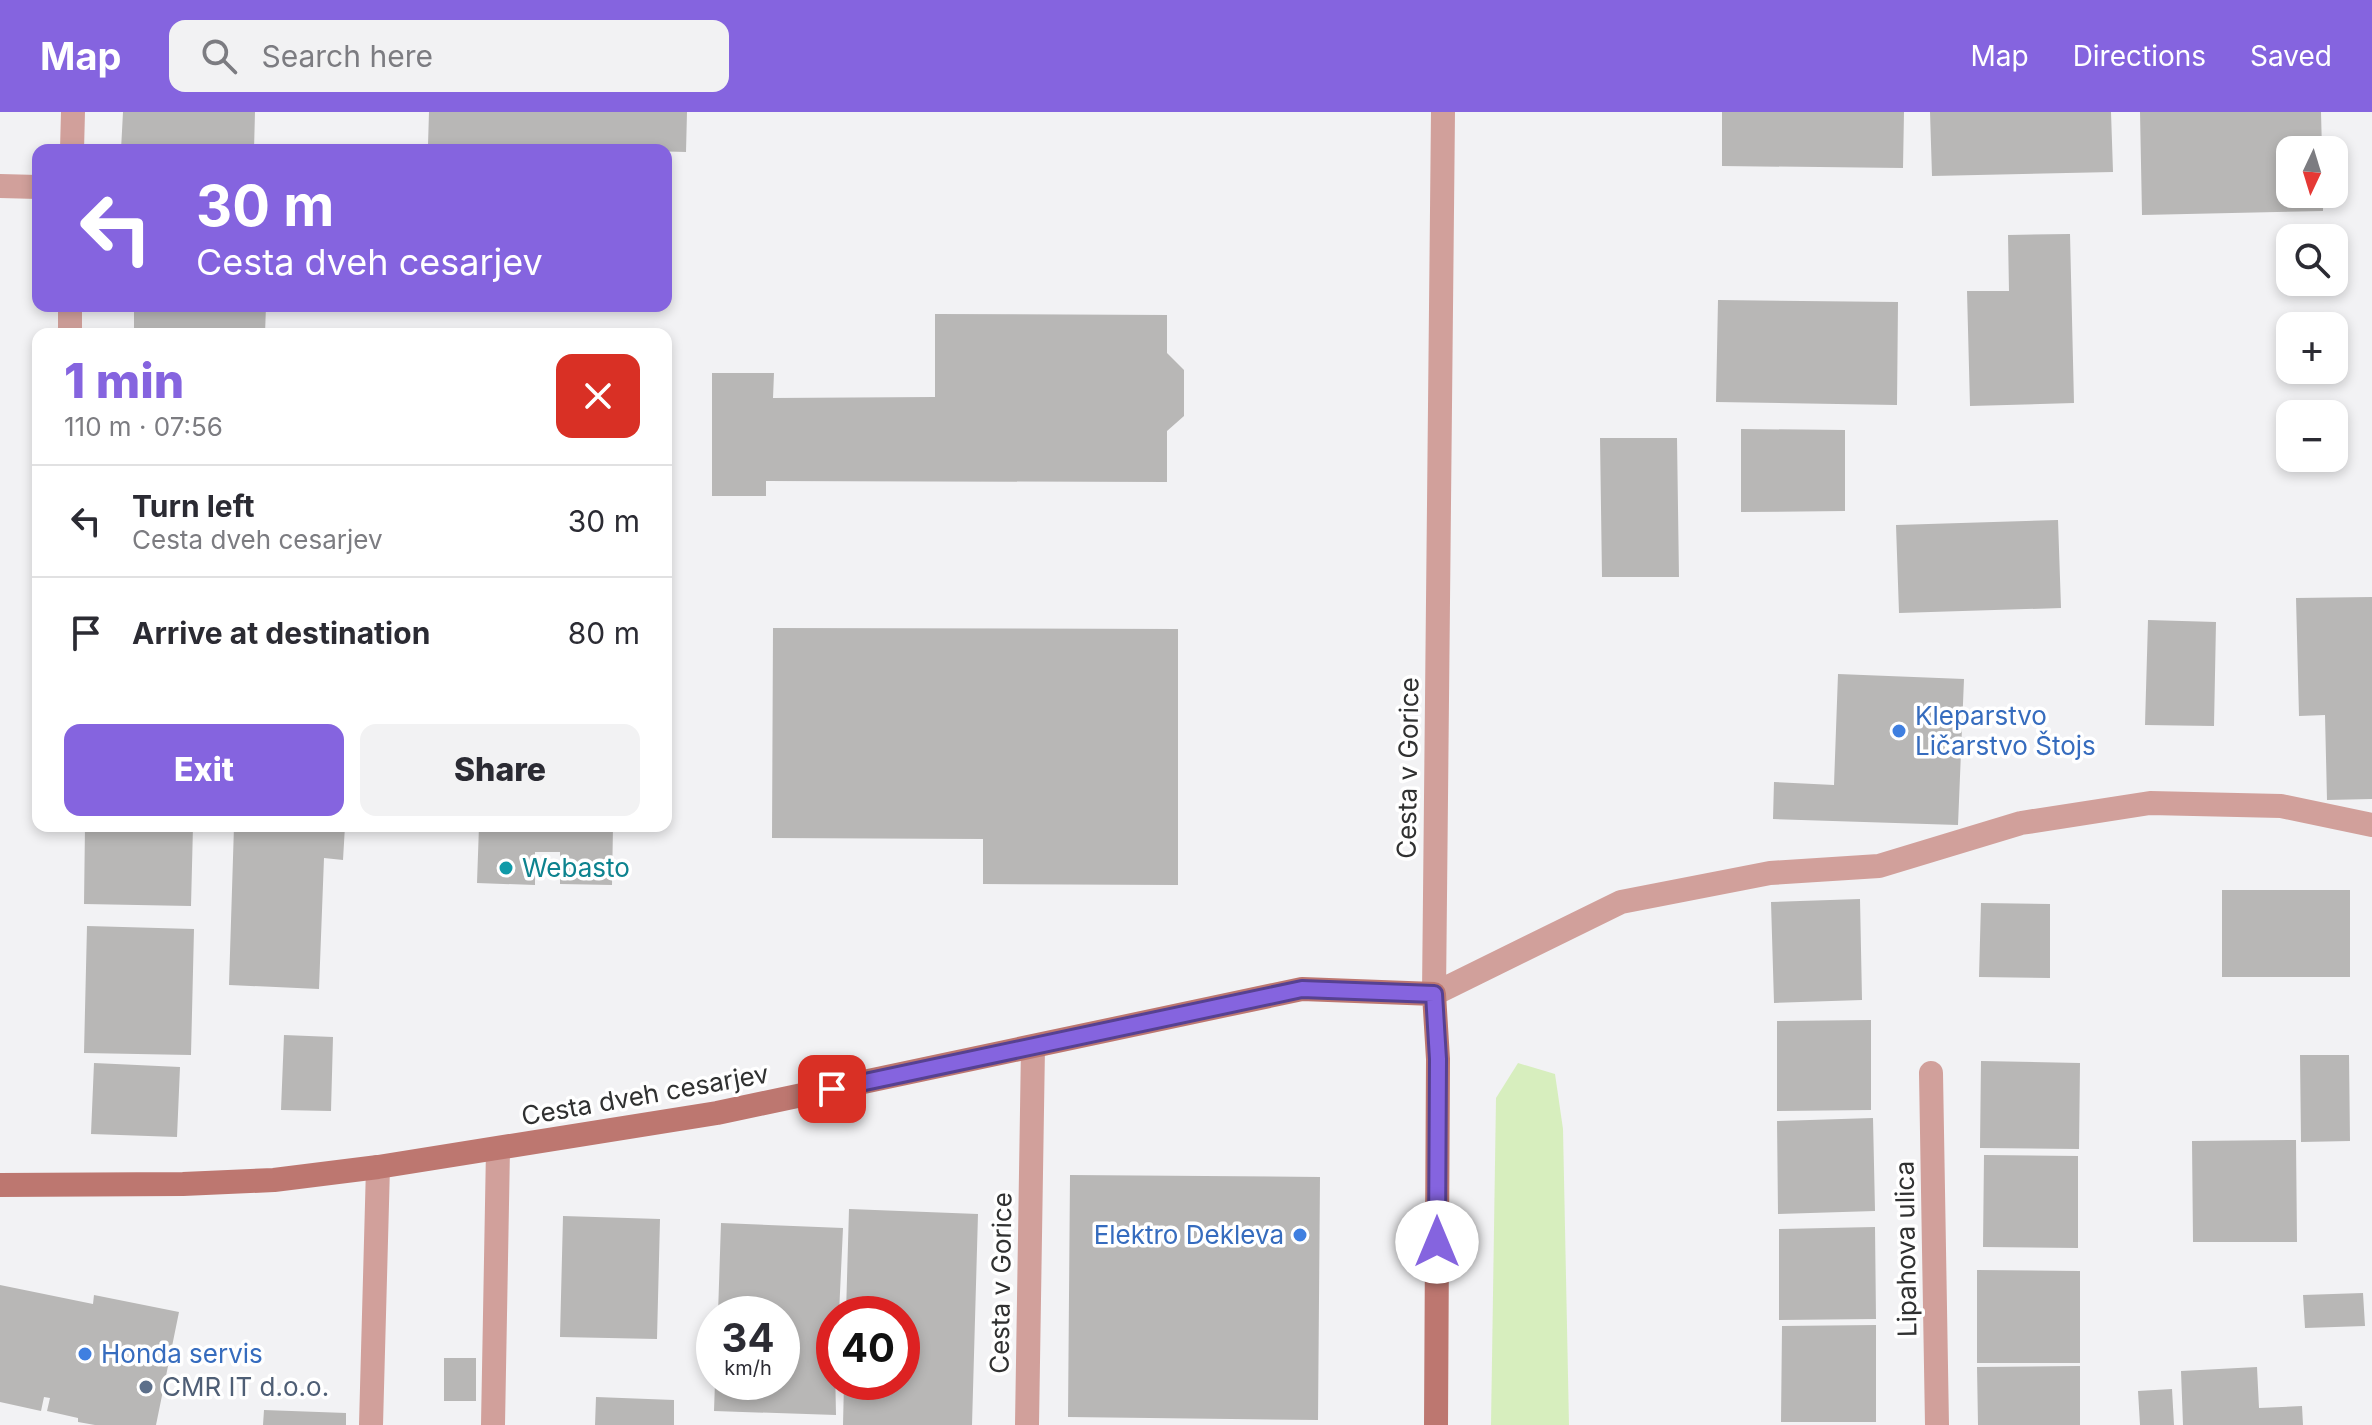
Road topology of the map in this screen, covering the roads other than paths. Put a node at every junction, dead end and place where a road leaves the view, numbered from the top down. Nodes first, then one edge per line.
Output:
1 (73, 112) edge
2 (1443, 112) edge
3 (72, 144) edge
4 (0, 186) edge
5 (32, 187) edge
6 (2372, 825) edge
7 (1434, 994) junction
8 (1033, 1047) junction
9 (1931, 1073) dead end
10 (498, 1149) junction
11 (378, 1167) junction
12 (0, 1185) edge
13 (371, 1425) edge
14 (493, 1425) edge
15 (1027, 1425) edge
16 (1436, 1425) edge
17 (1937, 1425) edge

1 - 3 street
2 - 7 street, Cesta v Gorice
4 - 5 street
6 - 7 street
7 - 8 street, Cesta dveh cesarjev
7 - 16 street, Cesta v Gorice
8 - 10 street, Cesta dveh cesarjev
8 - 15 street, Cesta v Gorice
9 - 17 street, Lipahova ulica
10 - 11 street, Cesta dveh cesarjev
10 - 14 street
11 - 12 street, Cesta dveh cesarjev
11 - 13 street

